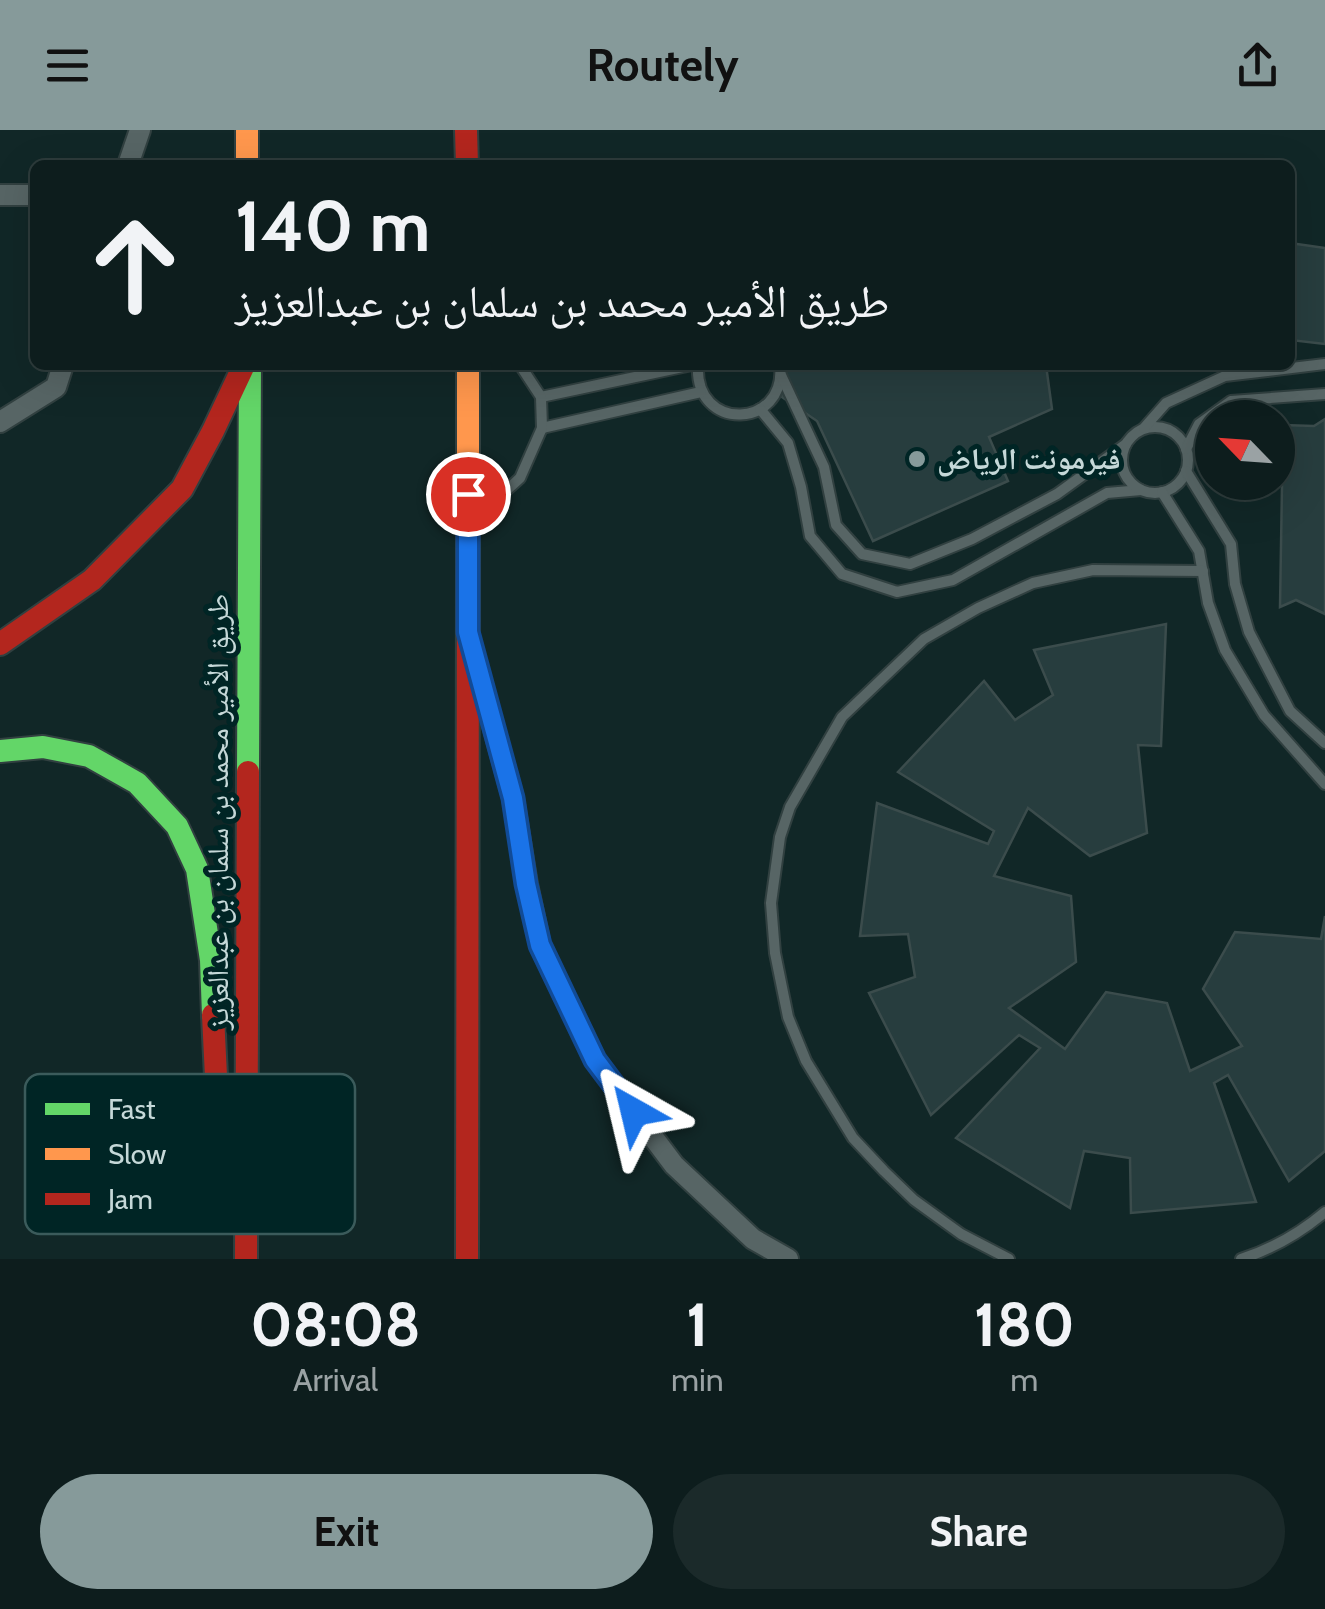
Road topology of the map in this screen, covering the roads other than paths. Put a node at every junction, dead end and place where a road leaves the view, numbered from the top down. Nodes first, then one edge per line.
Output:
1 (140, 130) edge
2 (247, 130) edge
3 (468, 132) edge
4 (130, 160) edge
5 (247, 160) edge
6 (467, 160) edge
7 (0, 195) edge
8 (30, 195) edge
9 (1325, 364) edge
10 (1295, 368) edge
11 (61, 370) edge
12 (244, 370) edge
13 (247, 370) edge
14 (468, 370) edge
15 (523, 370) edge
16 (671, 370) edge
17 (696, 370) edge
18 (781, 370) edge
19 (1275, 370) edge
20 (701, 392) junction
21 (1325, 394) edge
22 (540, 397) junction
23 (760, 410) junction
24 (0, 422) edge
25 (542, 428) junction
26 (1142, 430) junction
27 (1126, 444) junction
28 (1186, 449) junction
29 (1186, 470) junction
30 (1141, 490) junction
31 (1162, 492) junction
32 (468, 526) junction
33 (1203, 571) junction
34 (468, 632) junction
35 (0, 644) edge
36 (1325, 743) edge
37 (0, 751) edge
38 (1325, 784) edge
39 (216, 1074) edge
40 (245, 1074) edge
41 (1325, 1212) edge
42 (240, 1234) edge
43 (245, 1234) edge
44 (245, 1259) edge
45 (467, 1259) edge
46 (788, 1259) edge
47 (1009, 1259) edge
48 (1241, 1259) edge

1 - 4 street
2 - 5 main road
3 - 6 main road
7 - 8 street
9 - 10 lane
11 - 24 street
12 - 35 main road
13 - 40 main road, طريق الأمير محمد بن سلمان بن عبدالعزيز
14 - 32 main road
15 - 22 lane
16 - 22 lane
17 - 20 lane
18 - 23 lane
18 - 27 lane
19 - 26 lane
20 - 23 lane
20 - 25 lane
21 - 28 lane
22 - 25 lane
23 - 30 lane
25 - 32 lane
26 - 27 lane
26 - 28 lane
27 - 30 lane
28 - 29 lane
29 - 31 lane
29 - 36 lane
30 - 31 lane
31 - 33 lane
32 - 34 main road
33 - 38 lane
33 - 47 lane
34 - 45 main road
34 - 46 street
37 - 39 main road
41 - 48 lane
42 - 44 main road
43 - 44 main road, طريق الأمير محمد بن سلمان بن عبدالعزيز

